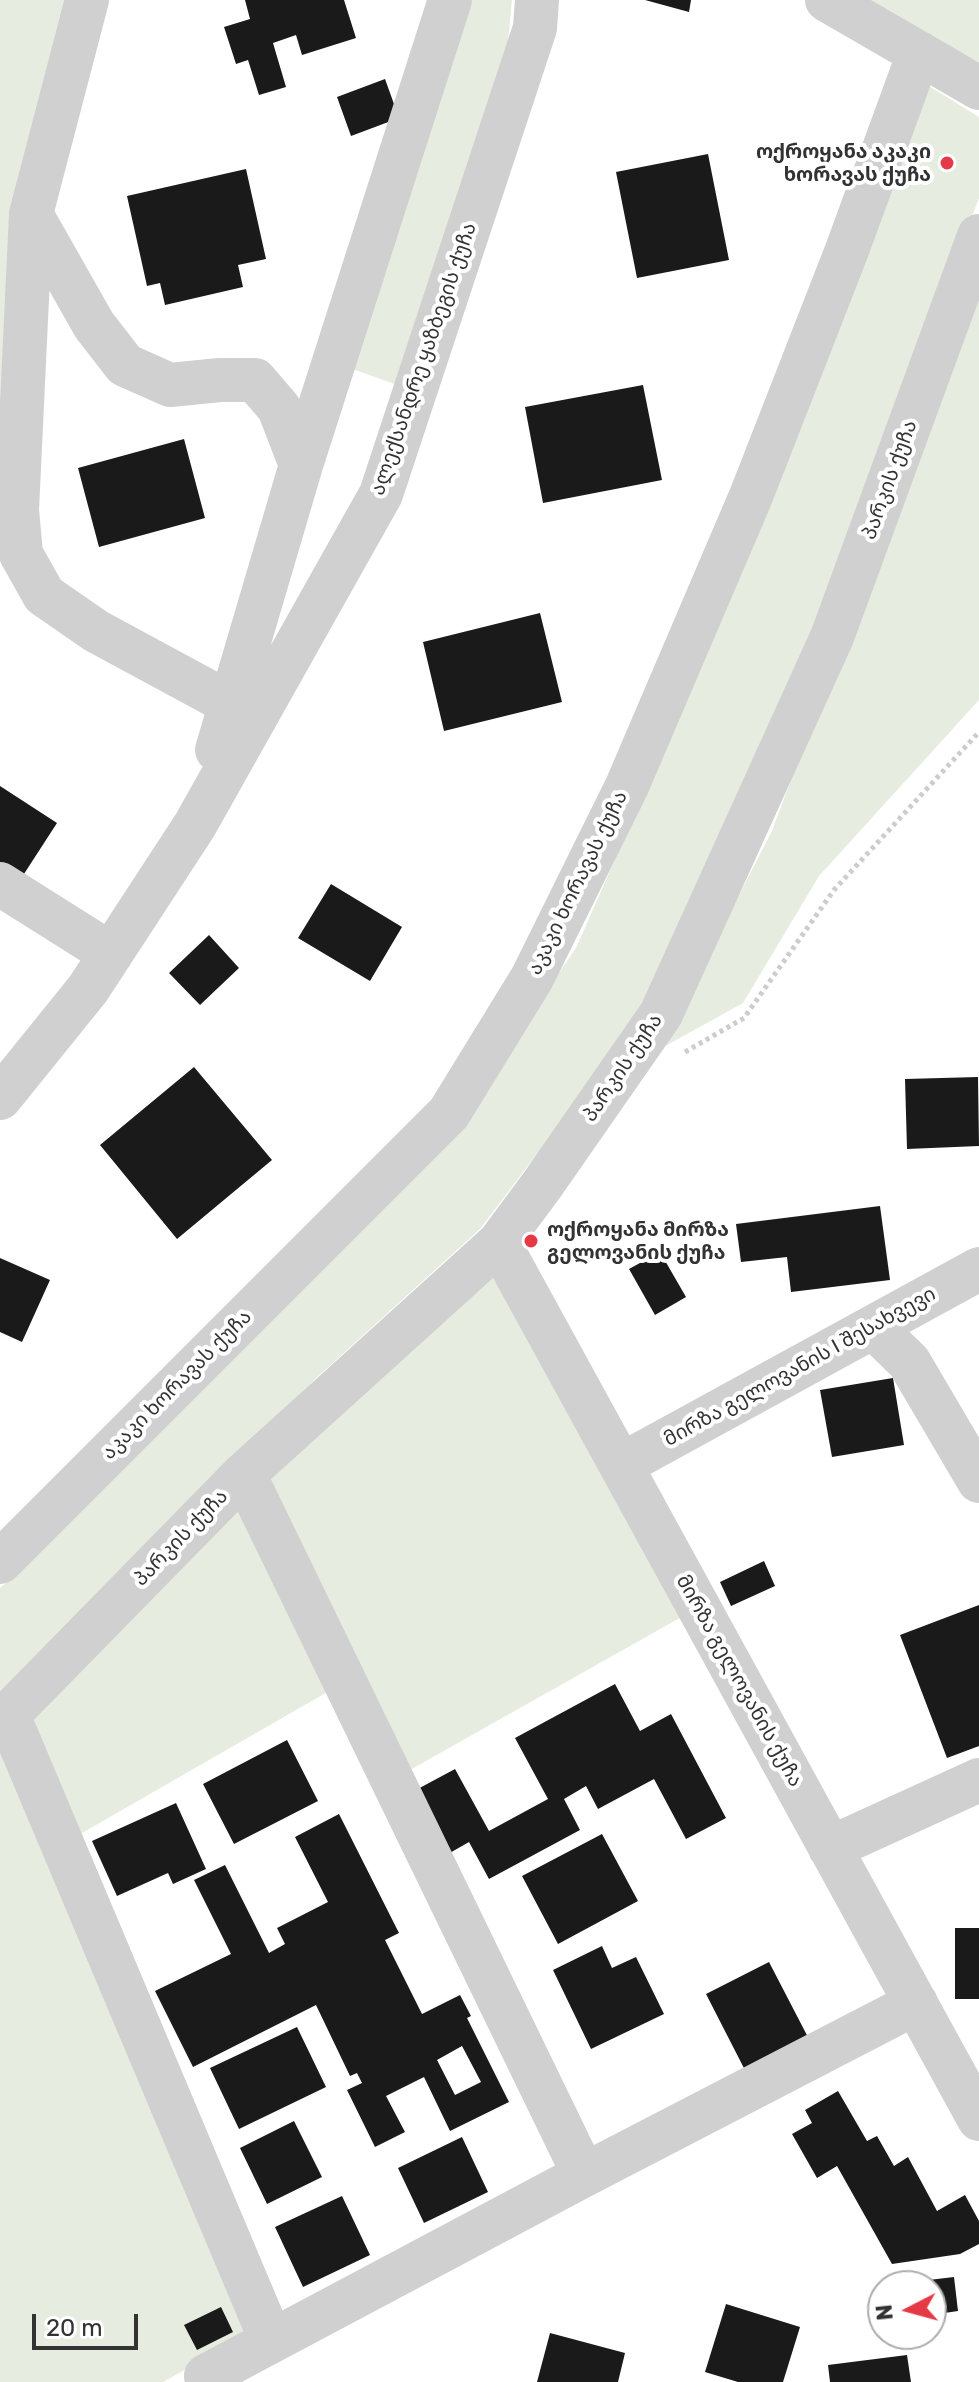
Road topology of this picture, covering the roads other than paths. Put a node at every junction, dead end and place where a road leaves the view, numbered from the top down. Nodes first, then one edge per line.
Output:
1 (87, 0) edge
2 (450, 0) edge
3 (537, 0) edge
4 (827, 0) edge
5 (919, 53) junction
6 (979, 88) edge
7 (31, 214) junction
8 (979, 236) edge
9 (301, 465) junction
10 (231, 704) junction
11 (195, 825) junction
12 (0, 884) edge
13 (111, 954) junction
14 (0, 1098) edge
15 (499, 1243) junction
16 (979, 1269) edge
17 (873, 1327) junction
18 (974, 1464) edge
19 (621, 1465) junction
20 (244, 1474) junction
21 (0, 1562) edge
22 (4, 1719) edge
23 (979, 1780) edge
24 (830, 1848) junction
25 (916, 2003) junction
26 (979, 2117) edge
27 (584, 2175) junction
28 (271, 2340) junction
29 (206, 2376) dead end

1 - 7 street
2 - 9 street, ალექსანდრე ყაზბეგის ქუჩა
3 - 11 street, ალექსანდრე ყაზბეგის ქუჩა
4 - 5 street
5 - 6 street
5 - 21 street, აკაკი ხორავას ქუჩა
7 - 9 street
7 - 10 street
8 - 15 street, პარკის ქუჩა
9 - 10 street, ალექსანდრე ყაზბეგის ქუჩა
10 - 11 street, ალექსანდრე ყაზბეგის ქუჩა
11 - 13 street, ალექსანდრე ყაზბეგის ქუჩა
12 - 13 street
13 - 14 street, ალექსანდრე ყაზბეგის ქუჩა
15 - 19 street, მირზა გელოვანის ქუჩა
15 - 20 street, პარკის ქუჩა
16 - 17 street, მირზა გელოვანის I შესახვევი
17 - 18 street
17 - 19 street, მირზა გელოვანის I შესახვევი
19 - 24 street, მირზა გელოვანის ქუჩა
20 - 22 street, პარკის ქუჩა
20 - 27 street
22 - 28 street
23 - 24 street
24 - 25 street, მირზა გელოვანის ქუჩა
25 - 26 street, მირზა გელოვანის ქუჩა
25 - 27 street
27 - 28 street
28 - 29 street

